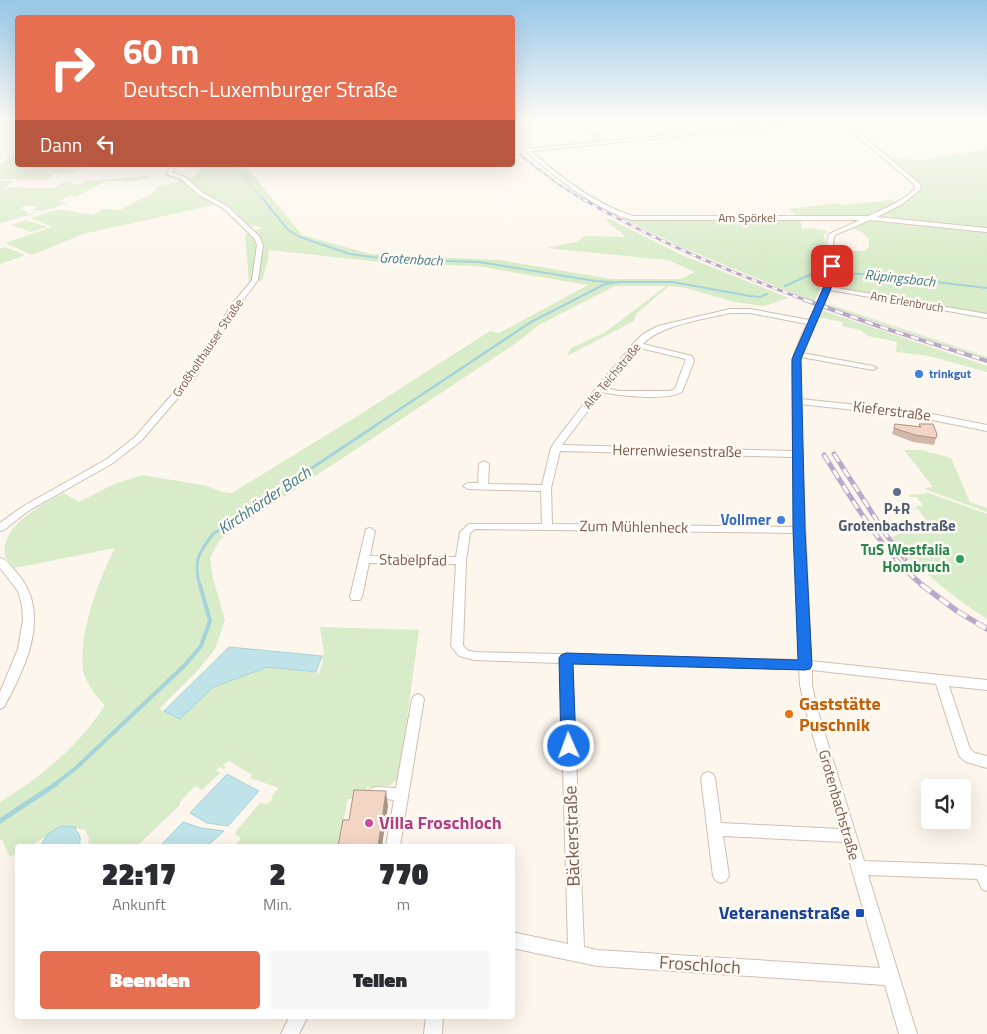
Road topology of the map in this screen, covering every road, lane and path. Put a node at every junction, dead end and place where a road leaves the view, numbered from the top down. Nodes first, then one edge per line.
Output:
1 (172, 168) edge
2 (550, 168) edge
3 (900, 168) edge
4 (872, 218) junction
5 (987, 230) edge
6 (828, 288) junction
7 (987, 316) edge
8 (811, 323) junction
9 (637, 345) junction
10 (798, 354) junction
11 (873, 368) dead end
12 (600, 390) junction
13 (796, 401) junction
14 (987, 428) edge
15 (556, 448) junction
16 (798, 454) junction
17 (484, 464) dead end
18 (468, 486) dead end
19 (483, 486) junction
20 (546, 488) junction
21 (547, 526) junction
22 (0, 528) edge
23 (799, 530) junction
24 (370, 531) dead end
25 (364, 559) junction
26 (0, 561) edge
27 (461, 561) junction
28 (356, 597) dead end
29 (566, 658) junction
30 (805, 665) junction
31 (941, 679) junction
32 (987, 685) edge
33 (418, 699) dead end
34 (0, 704) edge
35 (987, 762) edge
36 (708, 778) dead end
37 (373, 793) edge
38 (401, 794) junction
39 (715, 830) junction
40 (848, 836) junction
41 (393, 844) edge
42 (858, 868) junction
43 (721, 876) dead end
44 (987, 884) edge
45 (515, 941) edge
46 (576, 953) junction
47 (890, 977) junction
48 (298, 1019) edge
49 (434, 1019) edge
50 (290, 1034) edge
51 (434, 1034) edge
52 (908, 1034) edge

1 - 22 street, Großholthauser Straße
2 - 4 street, Am Spörkel
3 - 4 street, Grotenbachstraße
4 - 5 street, Am Spörkel
4 - 6 street, Grotenbachstraße
6 - 7 street, Am Erlenbruch
6 - 8 street, Grotenbachstraße
8 - 9 street, Alte Teichstraße
8 - 10 street, Grotenbachstraße
9 - 12 street, Alte Teichstraße
9 - 12 street
10 - 11 street
10 - 13 street, Grotenbachstraße
12 - 15 street, Alte Teichstraße
13 - 14 street, Kieferstraße
13 - 16 street, Grotenbachstraße
15 - 16 street, Herrenwiesenstraße
15 - 20 street, Alte Teichstraße
16 - 23 street, Grotenbachstraße
17 - 19 street
18 - 19 street
19 - 20 street
20 - 21 street, Alte Teichstraße
21 - 23 street, Zum Mühlenheck
21 - 27 street, Zum Mühlenheck
23 - 30 street, Grotenbachstraße
24 - 25 street, Stabelpfad
25 - 27 street, Stabelpfad
25 - 28 street, Stabelpfad
26 - 34 street
27 - 29 street
29 - 30 street
29 - 46 street, Bäckerstraße
30 - 31 street
30 - 40 street, Grotenbachstraße
31 - 32 street
31 - 35 street
33 - 38 street
36 - 39 street
37 - 38 street
38 - 41 street
39 - 40 street
39 - 43 street
40 - 42 street, Grotenbachstraße
42 - 44 street, Grotenbachstraße
42 - 47 street, Grotenbachstraße
45 - 46 street, Froschloch
46 - 47 street, Froschloch
47 - 52 street, Grotenbachstraße
48 - 50 street
49 - 51 street

